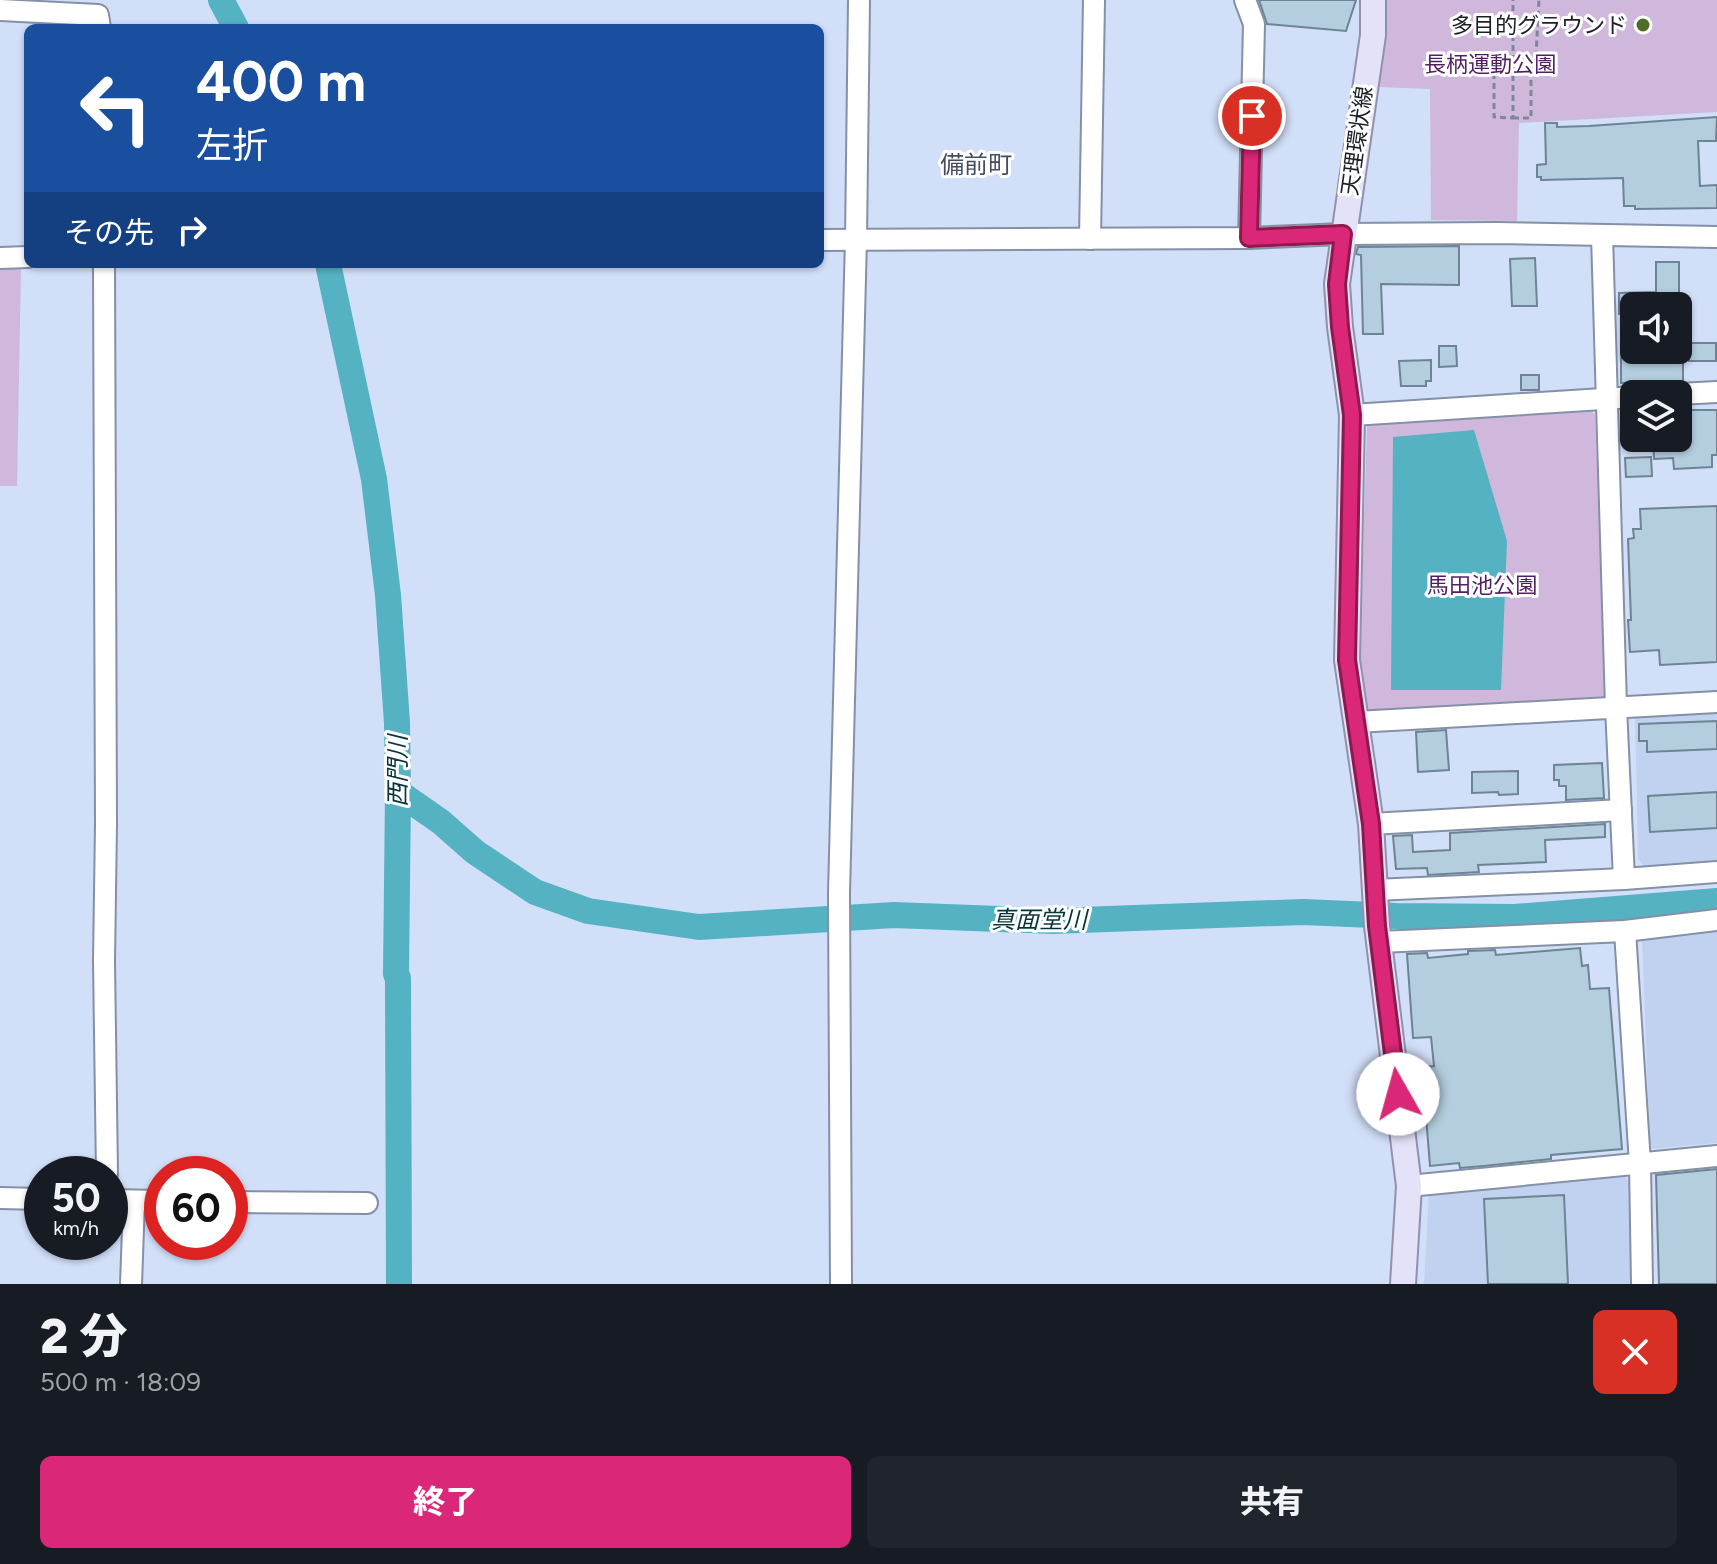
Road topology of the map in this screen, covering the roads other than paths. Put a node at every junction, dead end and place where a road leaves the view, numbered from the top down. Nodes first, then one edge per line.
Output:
1 (859, 0) edge
2 (1094, 0) edge
3 (1245, 0) edge
4 (1373, 0) edge
5 (0, 10) edge
6 (99, 24) edge
7 (1343, 234) junction
8 (1602, 235) junction
9 (1717, 237) edge
10 (1249, 238) junction
11 (856, 239) junction
12 (1090, 239) junction
13 (824, 240) edge
14 (24, 257) edge
15 (0, 258) edge
16 (104, 268) edge
17 (1717, 392) edge
18 (1692, 393) edge
19 (1620, 398) edge
20 (1607, 399) junction
21 (1352, 415) junction
22 (1717, 702) edge
23 (1616, 707) junction
24 (1356, 722) junction
25 (1621, 810) junction
26 (1371, 824) junction
27 (1717, 872) edge
28 (1624, 879) junction
29 (1375, 894) junction
30 (1717, 920) edge
31 (1625, 931) junction
32 (1378, 934) junction
33 (107, 1156) edge
34 (1717, 1156) edge
35 (1640, 1164) junction
36 (1409, 1186) junction
37 (0, 1198) edge
38 (24, 1199) edge
39 (128, 1201) edge
40 (134, 1201) junction
41 (144, 1201) edge
42 (248, 1202) edge
43 (367, 1203) dead end
44 (131, 1284) edge
45 (841, 1284) edge
46 (1403, 1284) edge
47 (1642, 1284) edge

1 - 11 street
2 - 12 street
3 - 10 street
4 - 7 main road, 天理環状線
5 - 6 street
7 - 8 street
7 - 10 street
7 - 21 main road, 天理環状線
8 - 9 street
8 - 20 street
10 - 12 street
11 - 12 street
11 - 13 street
11 - 45 street
14 - 15 street
16 - 33 street
17 - 18 street
19 - 20 street
20 - 21 street
20 - 23 street
21 - 24 main road, 天理環状線
22 - 23 street
23 - 24 street
23 - 25 street
24 - 26 main road, 天理環状線
25 - 26 street
25 - 28 street
26 - 29 main road, 天理環状線
27 - 28 street
28 - 29 street
29 - 32 main road, 天理環状線
30 - 31 street
31 - 32 street
31 - 35 street
32 - 36 main road, 天理環状線
34 - 35 street
35 - 36 street
35 - 47 street
36 - 46 main road, 天理環状線
37 - 38 street
39 - 40 street
40 - 41 street
40 - 44 street
42 - 43 street

